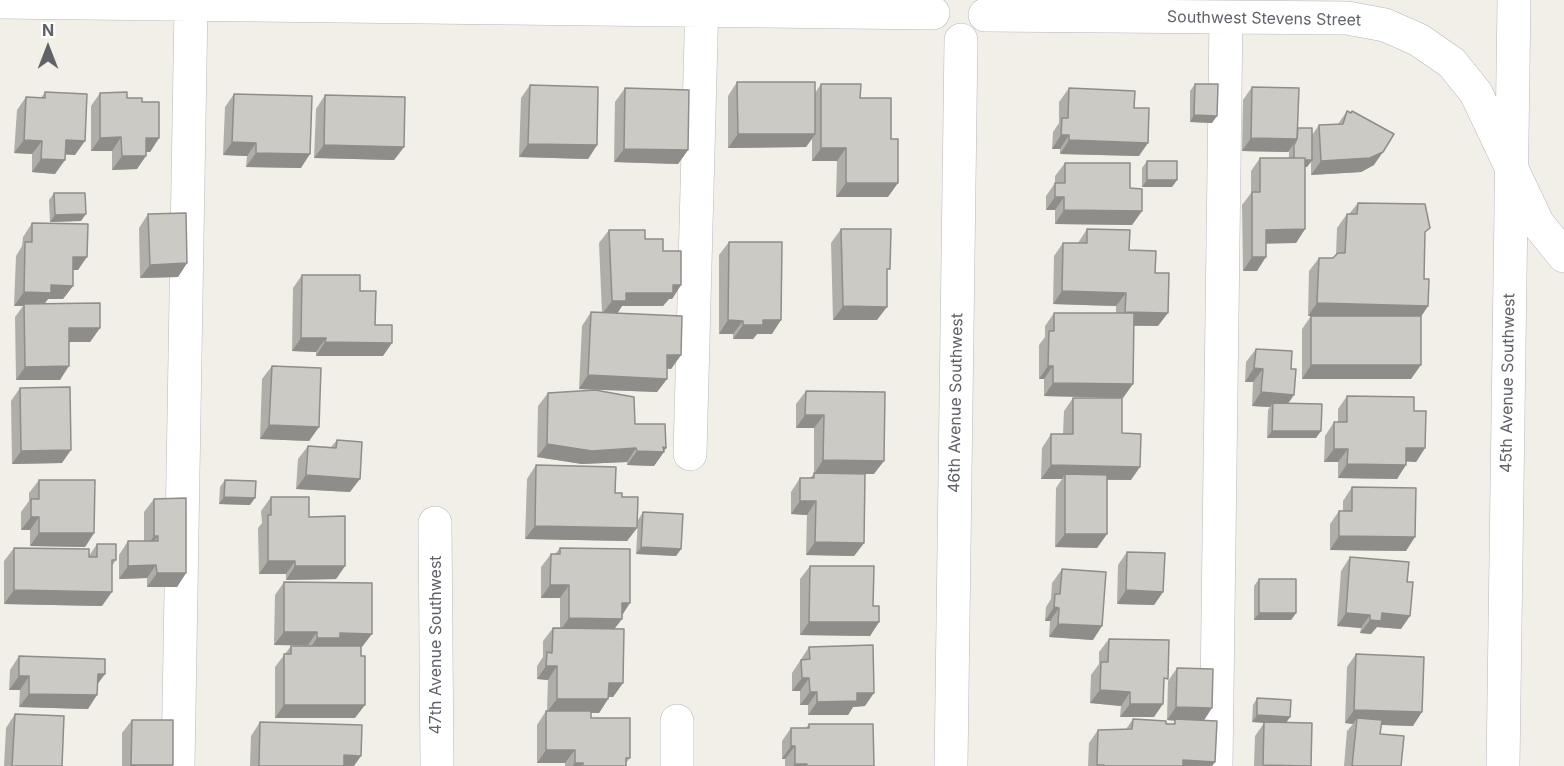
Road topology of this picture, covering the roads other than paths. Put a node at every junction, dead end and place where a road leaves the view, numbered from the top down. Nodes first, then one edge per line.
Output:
1 (1514, 0) edge
2 (5, 1) edge
3 (233, 3) edge
4 (452, 3) edge
5 (191, 5) junction
6 (702, 5) edge
7 (935, 7) edge
8 (982, 7) edge
9 (1226, 17) junction
10 (961, 40) junction
11 (1510, 168) junction
12 (1564, 256) edge
13 (690, 454) dead end
14 (435, 523) dead end
15 (677, 721) dead end
16 (178, 766) edge
17 (437, 766) edge
18 (677, 766) edge
19 (951, 766) edge
20 (1216, 766) edge
21 (1503, 766) edge

1 - 11 street, 45th Avenue Southwest
2 - 5 street
3 - 4 street
3 - 5 street
4 - 6 street
5 - 16 street
6 - 7 street
6 - 13 street
7 - 10 street
8 - 9 street, Southwest Stevens Street
8 - 10 street
9 - 11 street, Southwest Stevens Street
9 - 20 street
10 - 19 street, 46th Avenue Southwest
11 - 12 street, Southwest Stevens Street
11 - 21 street, 45th Avenue Southwest
14 - 17 street, 47th Avenue Southwest
15 - 18 street

